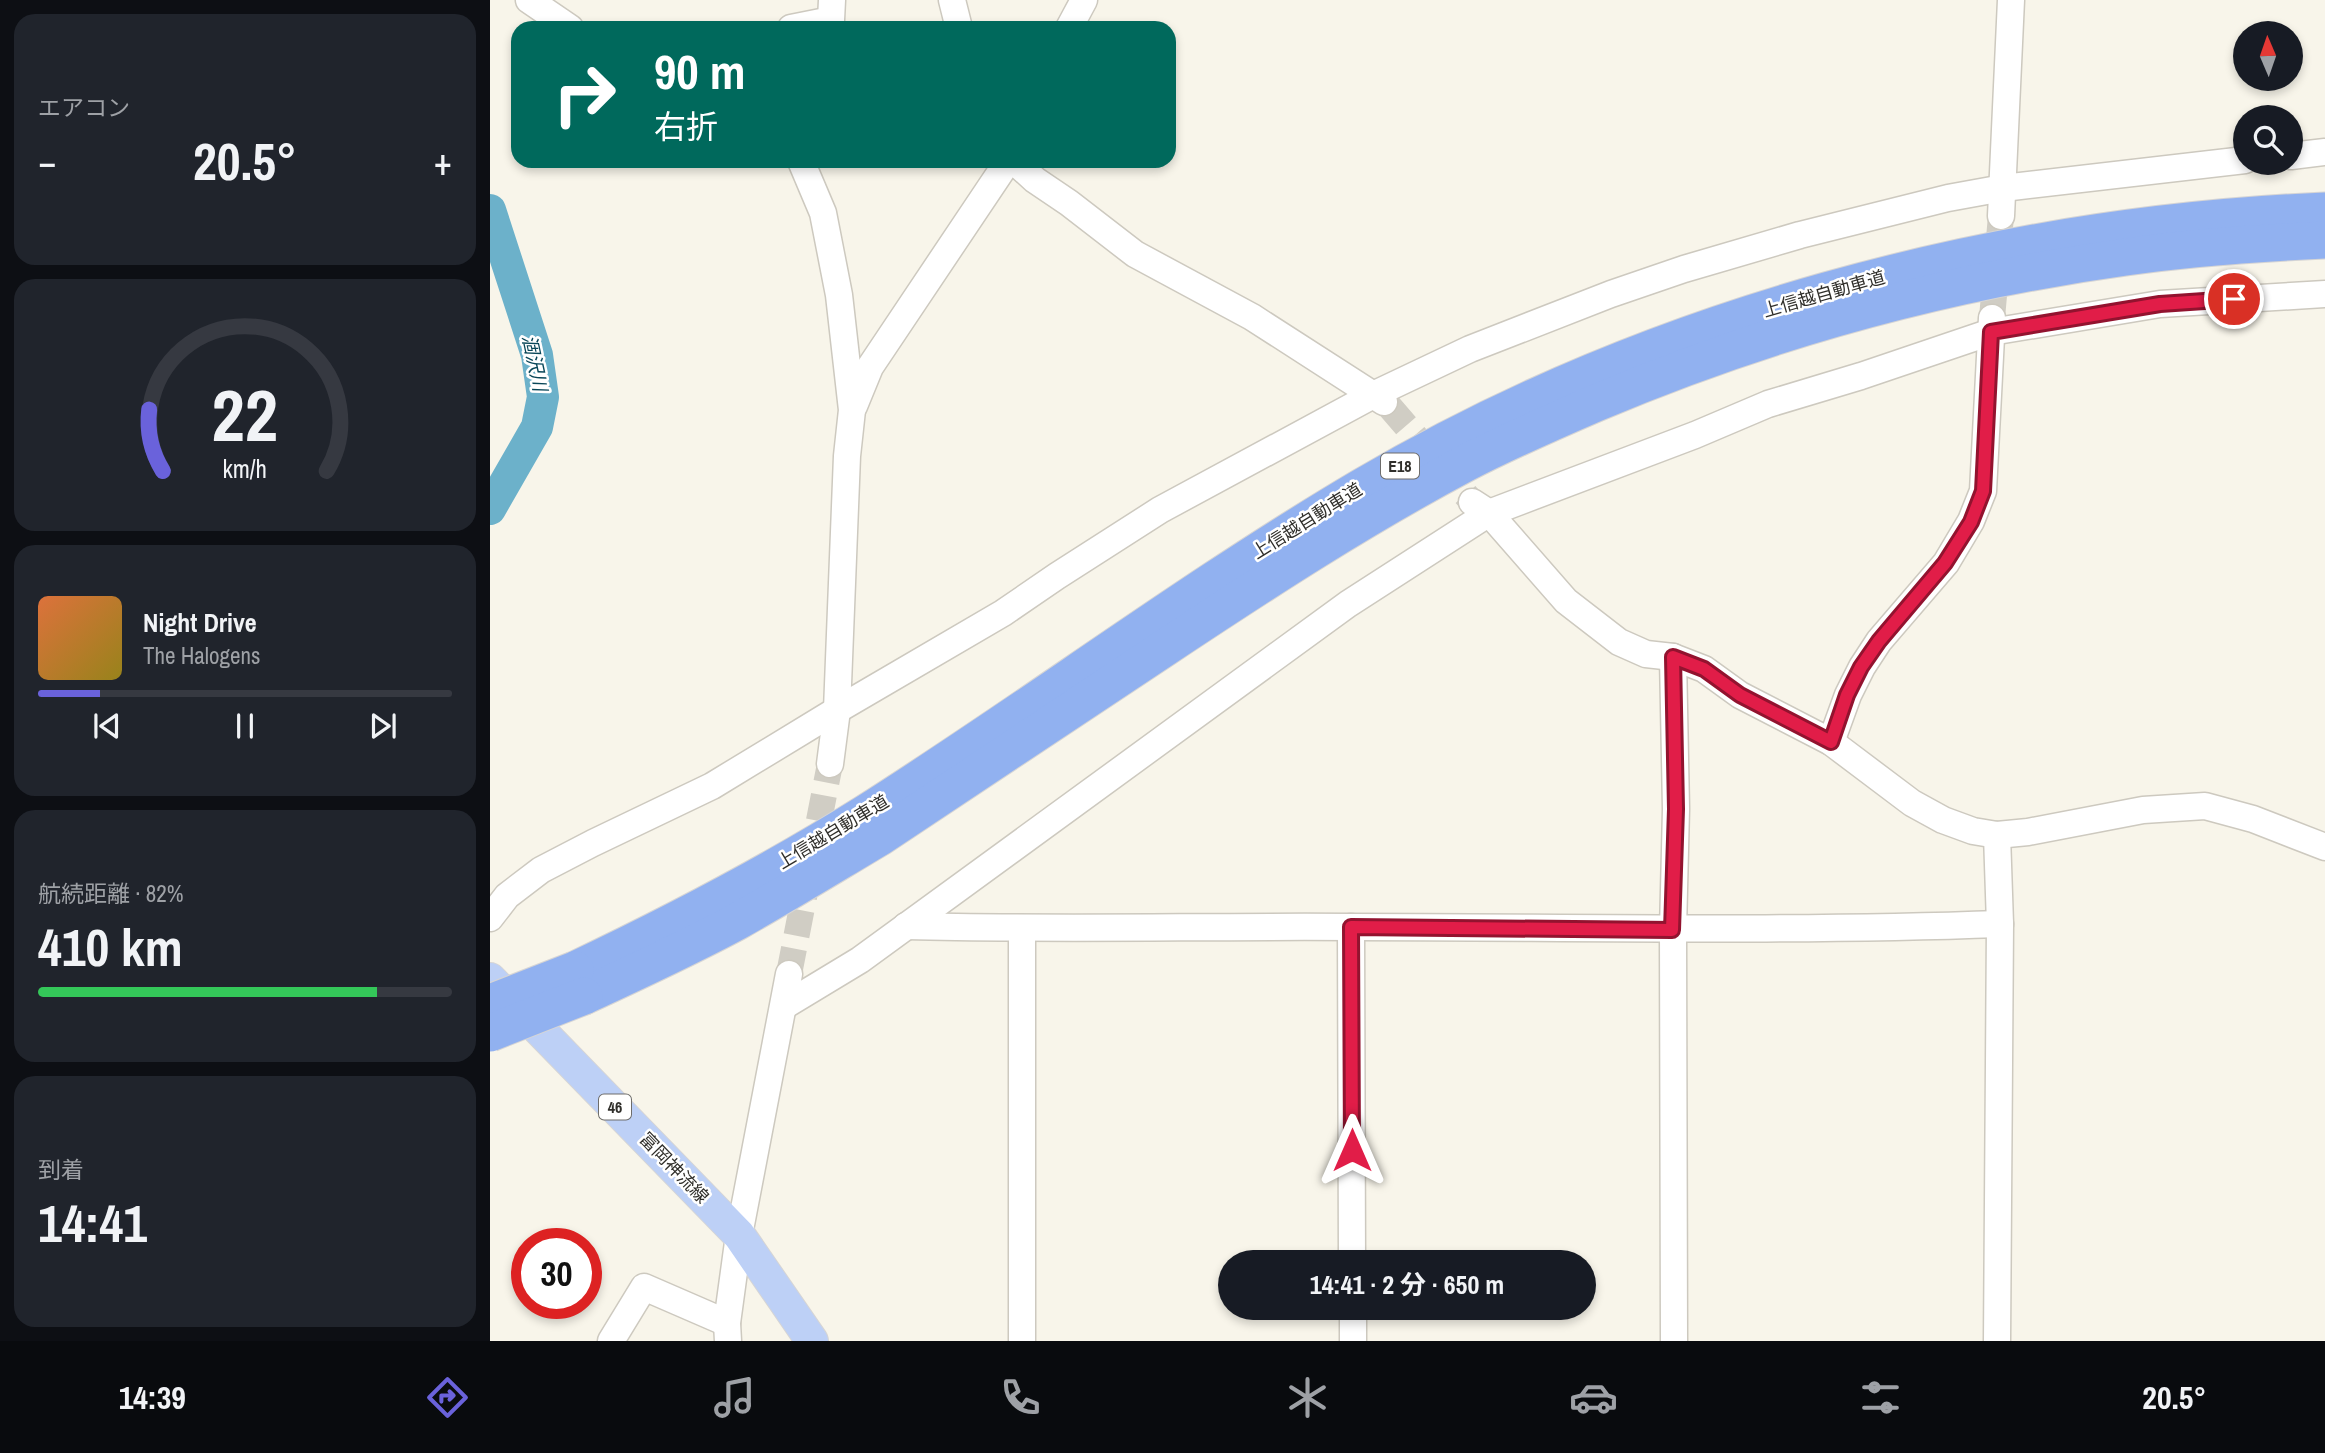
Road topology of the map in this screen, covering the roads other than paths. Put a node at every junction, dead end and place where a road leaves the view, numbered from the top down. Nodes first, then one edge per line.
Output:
1 (529, 0) edge
2 (832, 0) edge
3 (952, 0) edge
4 (1084, 0) edge
5 (2011, 0) edge
6 (560, 21) edge
7 (826, 21) edge
8 (957, 21) edge
9 (1073, 21) edge
10 (2325, 152) edge
11 (2303, 155) edge
12 (2233, 161) edge
13 (810, 168) edge
14 (1002, 168) edge
15 (1014, 168) edge
16 (2003, 188) junction
17 (2325, 211) edge
18 (2001, 216) tunnel mouth
19 (2325, 240) edge
20 (2325, 294) edge
21 (1992, 325) junction
22 (1382, 400) junction
23 (852, 410) junction
24 (1480, 508) junction
25 (1673, 657) junction
26 (837, 710) junction
27 (1831, 742) junction
28 (830, 764) tunnel mouth
29 (1997, 835) junction
30 (2325, 847) edge
31 (490, 918) edge
32 (2000, 923) junction
33 (906, 926) junction
34 (1351, 927) junction
35 (1022, 929) junction
36 (1672, 930) junction
37 (789, 974) tunnel mouth
38 (490, 979) edge
39 (579, 983) junction
40 (490, 1003) edge
41 (784, 1006) junction
42 (490, 1033) edge
43 (739, 1235) junction
44 (1352, 1250) edge
45 (1353, 1320) edge
46 (727, 1332) edge
47 (611, 1341) edge
48 (812, 1341) edge
49 (1022, 1341) edge
50 (1353, 1341) edge
51 (1674, 1341) edge
52 (1997, 1341) edge

1 - 6 street
2 - 7 street
3 - 8 street
4 - 9 street
5 - 16 street
10 - 11 street
12 - 16 street
13 - 23 street
14 - 23 street
15 - 22 street
16 - 18 street
16 - 22 street
17 - 39 highway, 上信越自動車道 / E18
19 - 39 highway, 上信越自動車道 / E18
20 - 21 street
21 - 24 street
21 - 27 street
22 - 26 street
23 - 26 street
24 - 25 street
24 - 33 street
25 - 27 street
25 - 36 street
26 - 28 street
26 - 31 street
27 - 29 street
29 - 30 street
29 - 32 street
32 - 36 street
32 - 52 street
33 - 35 street
33 - 41 street
34 - 35 street
34 - 36 street
34 - 44 street
35 - 49 street
36 - 51 street
37 - 41 street
38 - 43 main road, 富岡神流線 / 46
39 - 40 highway, 上信越自動車道 / E18, bridge
39 - 42 highway, 上信越自動車道 / E18, bridge
41 - 43 street
43 - 46 street
43 - 48 main road, 富岡神流線 / 46
45 - 50 street
46 - 47 street

